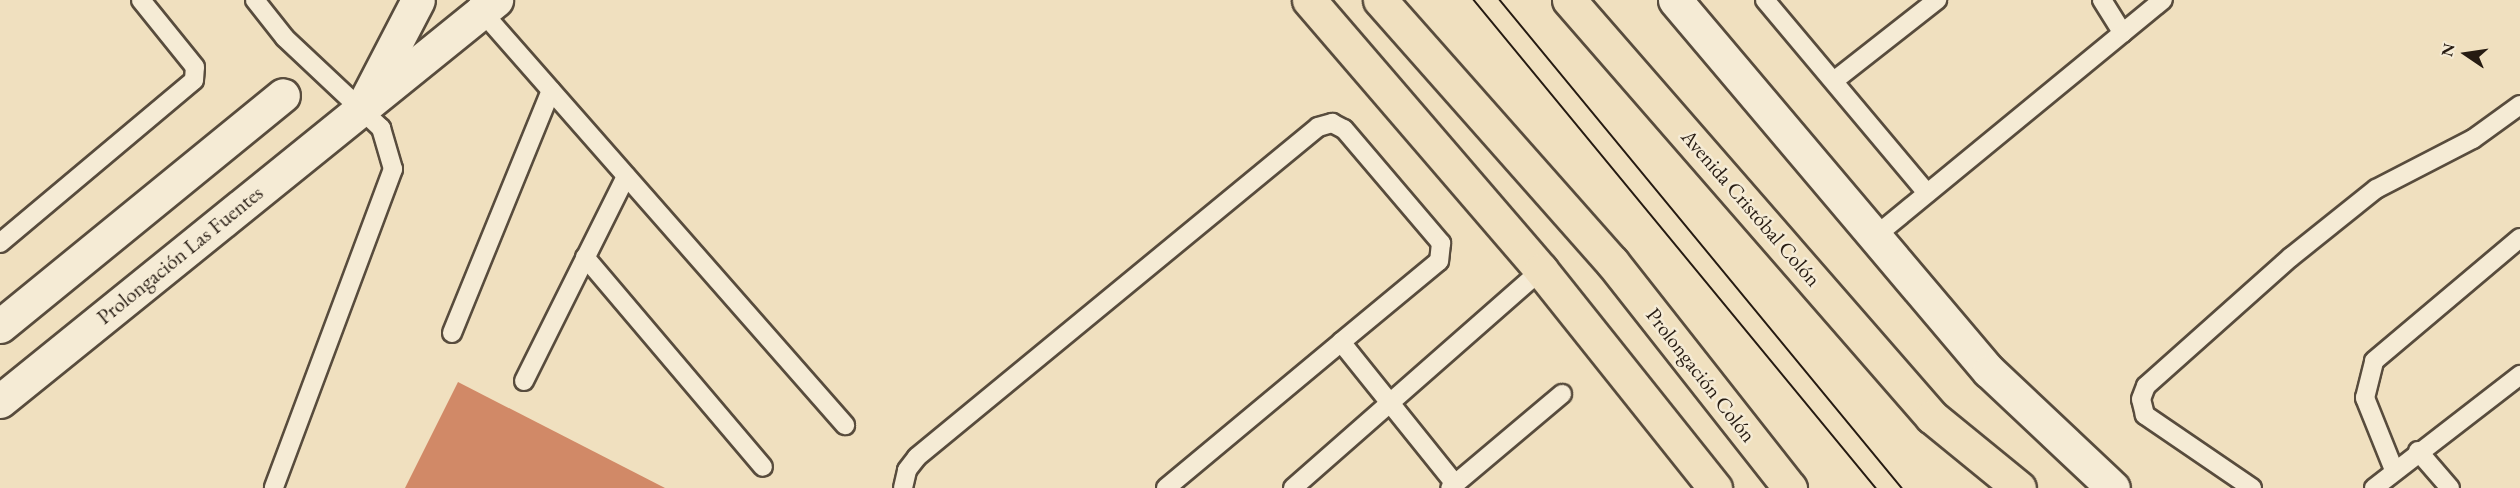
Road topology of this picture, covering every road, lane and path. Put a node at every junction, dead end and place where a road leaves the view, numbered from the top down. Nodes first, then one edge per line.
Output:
1 (141, 0) edge
2 (255, 0) edge
3 (418, 0) edge
4 (1309, 0) edge
5 (1380, 0) edge
6 (1569, 0) edge
7 (1675, 0) edge
8 (1765, 0) edge
9 (1937, 0) edge
10 (2102, 0) edge
11 (2163, 0) edge
12 (483, 4) edge
13 (2123, 33) junction
14 (1835, 80) junction
15 (551, 90) junction
16 (282, 95) dead end
17 (2520, 105) edge
18 (360, 110) junction
19 (626, 176) junction
20 (1927, 193) junction
21 (1874, 237) junction
22 (2520, 238) edge
23 (0, 243) edge
24 (585, 257) junction
25 (1541, 270) junction
26 (0, 326) edge
27 (452, 333) dead end
28 (1341, 342) junction
29 (2520, 375) edge
30 (525, 381) dead end
31 (1562, 394) dead end
32 (0, 401) edge
33 (1388, 403) junction
34 (845, 425) dead end
35 (2418, 451) junction
36 (764, 467) dead end
37 (2394, 470) junction
38 (1452, 486) edge
39 (273, 488) edge
40 (903, 488) edge
41 (1166, 488) edge
42 (1293, 488) edge
43 (1715, 488) edge
44 (1790, 488) edge
45 (2019, 488) edge
46 (2113, 488) edge
47 (2252, 488) edge
48 (2374, 488) edge
49 (2451, 488) edge

1 - 23 lane
2 - 18 lane
3 - 18 street, Prolongación Las Fuentes
4 - 25 main road
5 - 44 main road, Prolongación Colón
6 - 45 main road, Avenida Cristóbal Colón
7 - 21 street
8 - 14 lane
9 - 14 lane
10 - 13 lane
11 - 13 lane
12 - 15 lane
12 - 18 street, Prolongación Las Fuentes
13 - 20 lane
14 - 20 lane
15 - 19 lane
15 - 27 lane
16 - 26 street
17 - 47 lane
18 - 32 street, Prolongación Las Fuentes
18 - 39 lane
19 - 24 lane
19 - 34 lane
20 - 21 lane
21 - 46 street
22 - 37 lane
24 - 30 lane
24 - 36 lane
25 - 33 lane
25 - 43 main road
28 - 33 lane
28 - 40 lane
28 - 41 lane
29 - 35 lane
31 - 38 lane
33 - 38 lane
33 - 42 lane
35 - 37 lane
35 - 49 lane
37 - 48 lane

